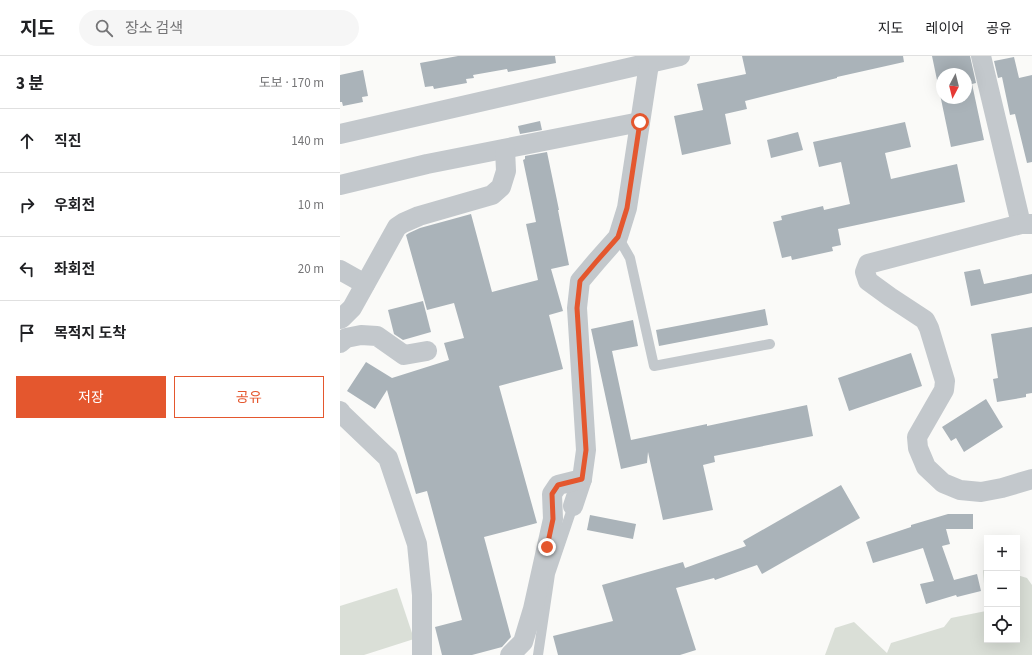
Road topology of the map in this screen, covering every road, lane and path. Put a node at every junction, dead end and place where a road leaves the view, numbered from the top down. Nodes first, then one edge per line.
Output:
1 (680, 56) edge
2 (981, 56) edge
3 (649, 64) junction
4 (640, 122) junction
5 (340, 134) edge
6 (505, 149) junction
7 (340, 185) edge
8 (1026, 224) edge
9 (618, 237) junction
10 (340, 270) edge
11 (365, 284) junction
12 (340, 319) edge
13 (340, 343) edge
14 (770, 344) dead end
15 (427, 351) dead end
16 (340, 410) edge
17 (582, 479) junction
18 (1032, 479) edge
19 (573, 506) joint
20 (422, 655) edge
21 (510, 655) edge
22 (538, 655) edge

1 - 3 street
2 - 8 street
3 - 4 street
3 - 5 street
4 - 6 street
4 - 9 street
6 - 7 street
6 - 11 street
8 - 18 street
9 - 14 lane
9 - 17 street
10 - 11 street
11 - 12 street
13 - 15 street
16 - 20 street
17 - 19 street
17 - 21 street
19 - 22 lane

